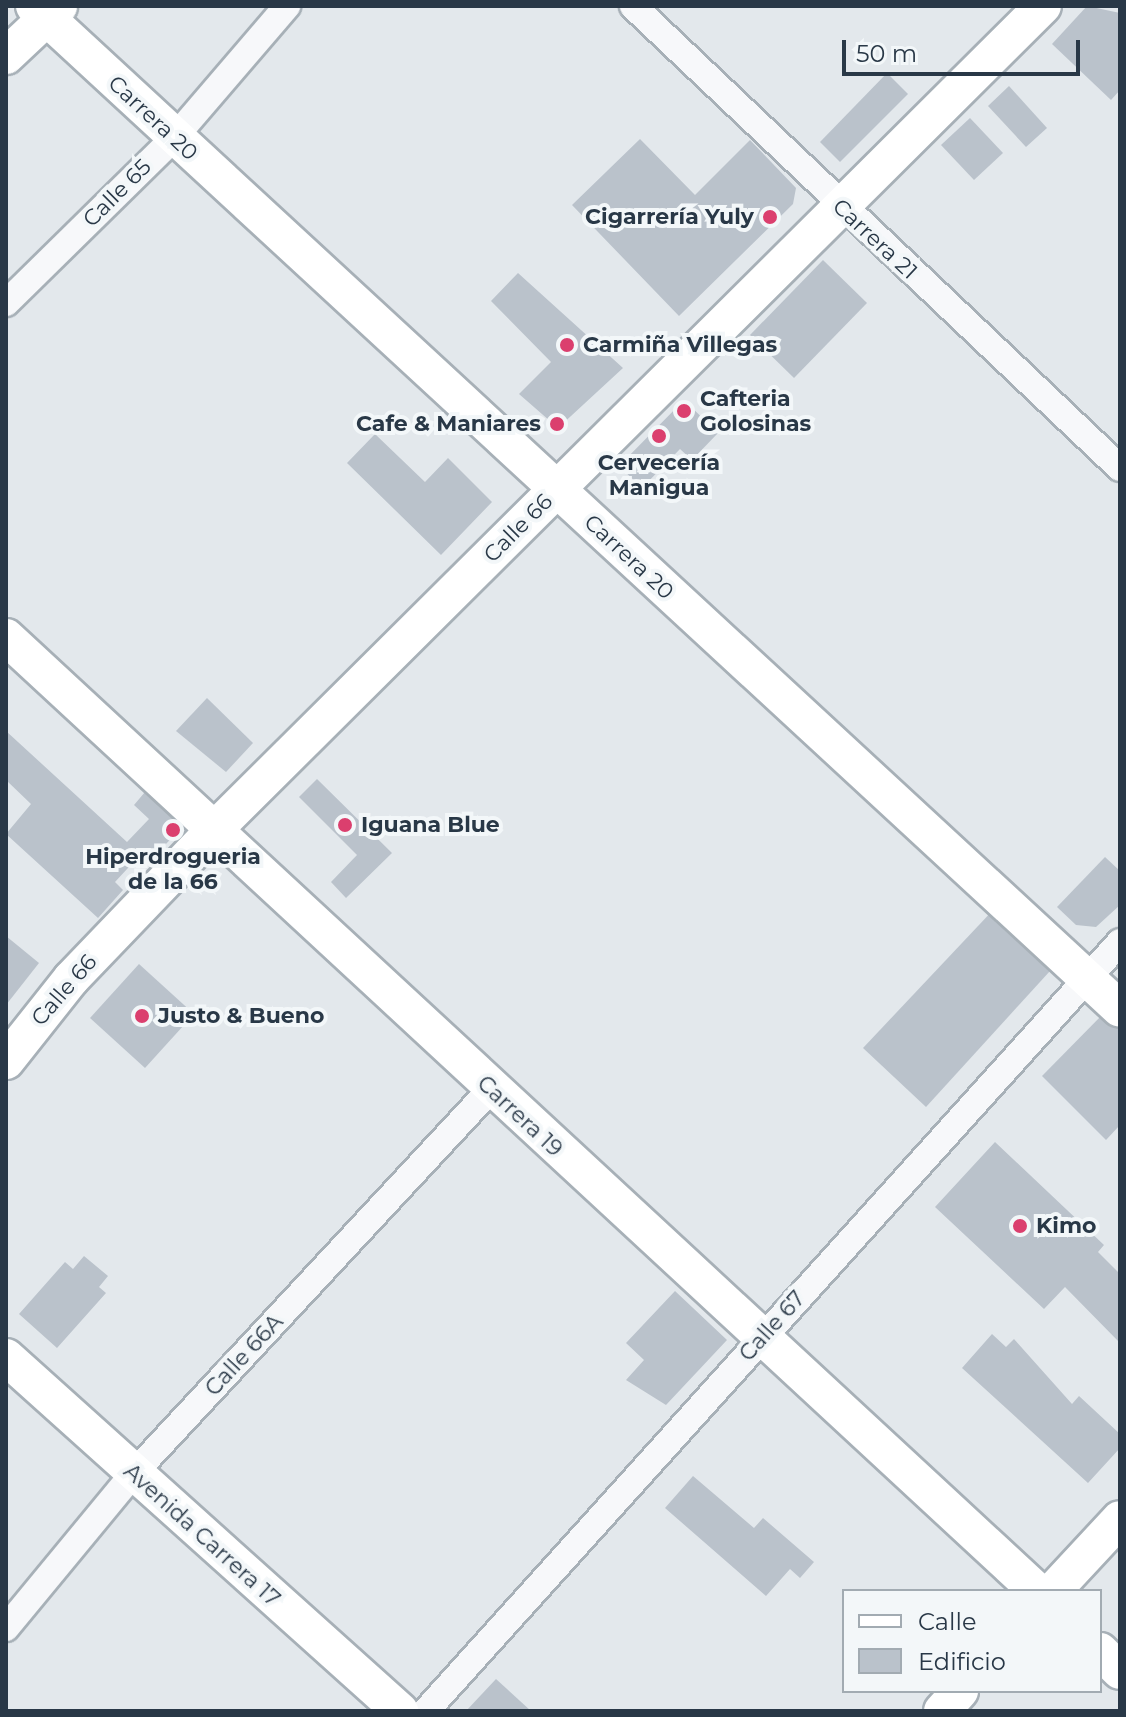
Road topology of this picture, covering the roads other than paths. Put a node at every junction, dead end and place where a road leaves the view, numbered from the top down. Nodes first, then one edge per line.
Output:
1 (287, 6) edge
2 (633, 6) edge
3 (1043, 6) edge
4 (47, 10) edge
5 (6, 56) edge
6 (174, 138) junction
7 (840, 207) junction
8 (6, 303) edge
9 (1120, 468) edge
10 (556, 490) junction
11 (6, 637) edge
12 (211, 833) junction
13 (1120, 942) edge
14 (1087, 979) junction
15 (1120, 1009) edge
16 (6, 1061) edge
17 (491, 1089) junction
18 (761, 1338) junction
19 (6, 1357) edge
20 (133, 1474) junction
21 (1120, 1519) edge
22 (1035, 1589) edge
23 (1055, 1589) edge
24 (6, 1628) edge
25 (1102, 1653) edge
26 (1120, 1671) edge
27 (958, 1693) edge
28 (400, 1711) edge
29 (426, 1711) edge
30 (942, 1711) edge

1 - 6 street, Calle 65
2 - 7 street, Carrera 21
3 - 7 street, Calle 66
4 - 5 street
4 - 6 street, Carrera 20
6 - 8 street, Calle 65
6 - 10 street, Carrera 20
7 - 9 street, Carrera 21
7 - 10 street, Calle 66
10 - 12 street, Calle 66
10 - 14 street, Carrera 20
11 - 12 street, Carrera 19
12 - 16 street, Calle 66
12 - 17 street, Carrera 19
13 - 14 street, Calle 67
14 - 15 street, Carrera 20
14 - 18 street, Calle 67
17 - 18 street, Carrera 19
17 - 20 street, Calle 66A
18 - 22 street, Carrera 19
18 - 29 street, Calle 67
19 - 20 street, Avenida Carrera 17
20 - 24 street, Calle 66A
20 - 28 street, Avenida Carrera 17
21 - 23 street
25 - 26 street
27 - 30 street

